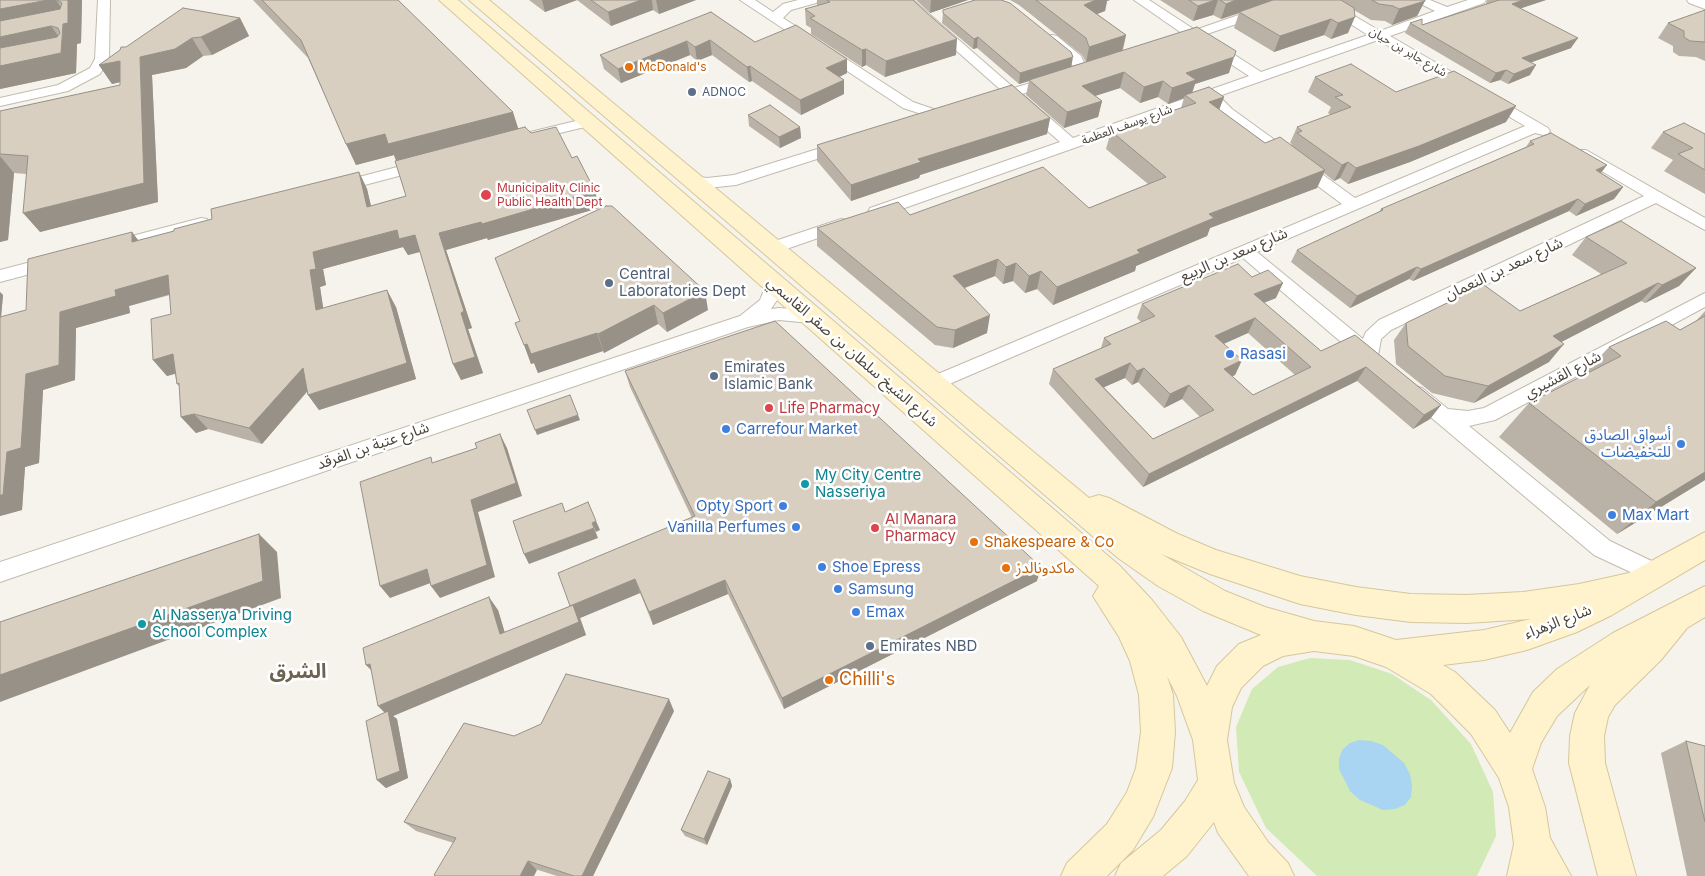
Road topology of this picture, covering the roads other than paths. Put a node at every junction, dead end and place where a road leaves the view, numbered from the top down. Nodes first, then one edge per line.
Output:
1 (104, 0) edge
2 (448, 0) edge
3 (478, 0) edge
4 (746, 0) edge
5 (812, 0) edge
6 (905, 0) edge
7 (1140, 0) edge
8 (1294, 0) edge
9 (1318, 0) edge
10 (1419, 0) edge
11 (1480, 0) edge
12 (1693, 0) edge
13 (1705, 5) edge
14 (1447, 12) junction
15 (940, 14) dead end
16 (776, 20) junction
17 (933, 26) junction
18 (1043, 32) edge
19 (1194, 35) junction
20 (1379, 36) junction
21 (1166, 44) edge
22 (1261, 78) junction
23 (1010, 93) junction
24 (1211, 96) junction
25 (0, 102) edge
26 (975, 104) edge
27 (958, 110) edge
28 (940, 116) junction
29 (588, 122) junction
30 (911, 125) edge
31 (1536, 127) junction
32 (518, 140) edge
33 (854, 143) edge
34 (1072, 145) junction
35 (442, 160) edge
36 (693, 181) junction
37 (320, 192) edge
38 (1656, 197) junction
39 (1353, 204) junction
40 (216, 219) edge
41 (1705, 225) edge
42 (772, 248) junction
43 (1244, 250) junction
44 (95, 251) edge
45 (66, 259) edge
46 (0, 276) edge
47 (774, 284) junction
48 (1705, 299) edge
49 (812, 317) junction
50 (746, 321) junction
51 (1385, 368) junction
52 (933, 384) junction
53 (1443, 416) junction
54 (1022, 459) junction
55 (1705, 545) edge
56 (1074, 546) junction
57 (0, 572) edge
58 (1644, 580) junction
59 (1693, 612) edge
60 (1314, 636) junction
61 (1396, 655) junction
62 (1210, 740) junction
63 (1514, 769) junction
64 (1216, 783) junction
65 (1529, 860) edge
66 (1080, 876) edge
67 (1134, 876) edge
68 (1274, 876) edge
69 (1552, 876) edge
70 (1617, 876) edge

1 - 25 street
2 - 29 main road, شارع الشيخ سلطان بن صقر القاسمي
3 - 36 main road, شارع الشيخ سلطان بن صقر القاسمي
4 - 16 street
5 - 16 street
6 - 17 street
7 - 19 street
8 - 19 street
9 - 20 street, شارع جابر بن حيان
10 - 14 street
11 - 14 street, شارع يوسف العظمة
12 - 13 street
14 - 20 street, شارع يوسف العظمة
15 - 17 street
16 - 28 street
17 - 23 street
18 - 23 street
19 - 21 street
19 - 22 street
20 - 22 street, شارع يوسف العظمة
20 - 31 street, شارع جابر بن حيان
22 - 24 street, شارع يوسف العظمة
23 - 26 street
23 - 34 street
24 - 34 street, شارع يوسف العظمة
24 - 39 street
27 - 28 street
28 - 30 street
29 - 32 street
29 - 47 main road, شارع الشيخ سلطان بن صقر القاسمي
31 - 38 street, شارع جابر بن حيان
31 - 39 street, شارع سعد بن الربيع
33 - 36 street
34 - 42 street, شارع يوسف العظمة
35 - 37 street
36 - 42 main road, شارع الشيخ سلطان بن صقر القاسمي
38 - 41 street, شارع جابر بن حيان
38 - 51 street, شارع سعد بن النعمان
39 - 43 street, شارع سعد بن الربيع
40 - 44 street
42 - 52 main road, شارع الشيخ سلطان بن صقر القاسمي
43 - 51 street
43 - 52 street, شارع سعد بن الربيع
45 - 46 street
47 - 49 main road, شارع الشيخ سلطان بن صقر القاسمي
47 - 50 street, شارع عتبة بن الفرقد
48 - 53 street, شارع القشيري
49 - 50 street, شارع عتبة بن الفرقد
49 - 56 main road, شارع الشيخ سلطان بن صقر القاسمي
50 - 57 street, شارع عتبة بن الفرقد
51 - 53 street
52 - 54 main road, شارع الشيخ سلطان بن صقر القاسمي
53 - 58 street
54 - 58 main road
54 - 60 main road, شارع الشيخ سلطان بن صقر القاسمي
55 - 58 main road, شارع الزهراء
56 - 62 main road, شارع الشيخ سلطان بن صقر القاسمي
56 - 66 main road
58 - 61 main road, شارع الزهراء
59 - 63 main road
59 - 70 main road
60 - 61 main road
60 - 62 main road
61 - 63 main road
62 - 64 main road
63 - 65 main road
64 - 67 main road
64 - 68 main road
65 - 69 main road

